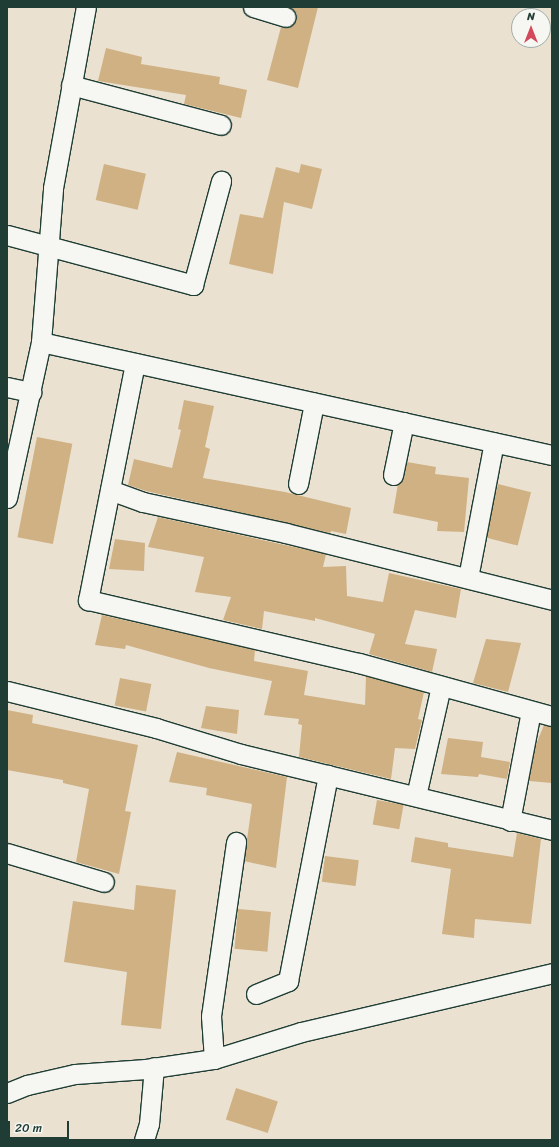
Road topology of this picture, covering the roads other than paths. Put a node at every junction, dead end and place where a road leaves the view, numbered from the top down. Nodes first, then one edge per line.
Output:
1 (86, 7) edge
2 (253, 7) edge
3 (286, 17) dead end
4 (72, 85) junction
5 (221, 125) dead end
6 (221, 181) dead end
7 (7, 235) edge
8 (49, 245) junction
9 (41, 342) junction
10 (135, 363) junction
11 (7, 388) edge
12 (31, 392) junction
13 (314, 403) junction
14 (404, 422) junction
15 (494, 442) junction
16 (552, 455) edge
17 (393, 475) dead end
18 (298, 484) dead end
19 (110, 490) junction
20 (7, 498) edge
21 (468, 578) junction
22 (552, 600) edge
23 (441, 686) junction
24 (7, 691) edge
25 (531, 711) junction
26 (552, 716) edge
27 (328, 775) junction
28 (416, 796) junction
29 (510, 821) junction
30 (552, 830) edge
31 (236, 842) dead end
32 (7, 853) edge
33 (104, 882) dead end
34 (552, 973) edge
35 (256, 994) dead end
36 (214, 1058) junction
37 (154, 1067) junction
38 (7, 1093) edge
39 (144, 1140) edge

1 - 4 street
2 - 3 street
4 - 5 street
4 - 8 street
6 - 8 street
7 - 8 street
8 - 9 street
9 - 10 street
9 - 12 street
10 - 13 street
10 - 19 street
11 - 12 street
12 - 20 street
13 - 14 street
13 - 18 street
14 - 15 street
14 - 17 street
15 - 16 street
15 - 21 street
19 - 21 street
19 - 23 street
21 - 22 street
23 - 25 street
23 - 28 street
24 - 27 street
25 - 26 street
25 - 29 street
27 - 28 street
27 - 35 street
28 - 29 street
29 - 30 street
31 - 36 street
32 - 33 street
34 - 36 street
36 - 37 street
37 - 38 street
37 - 39 street

